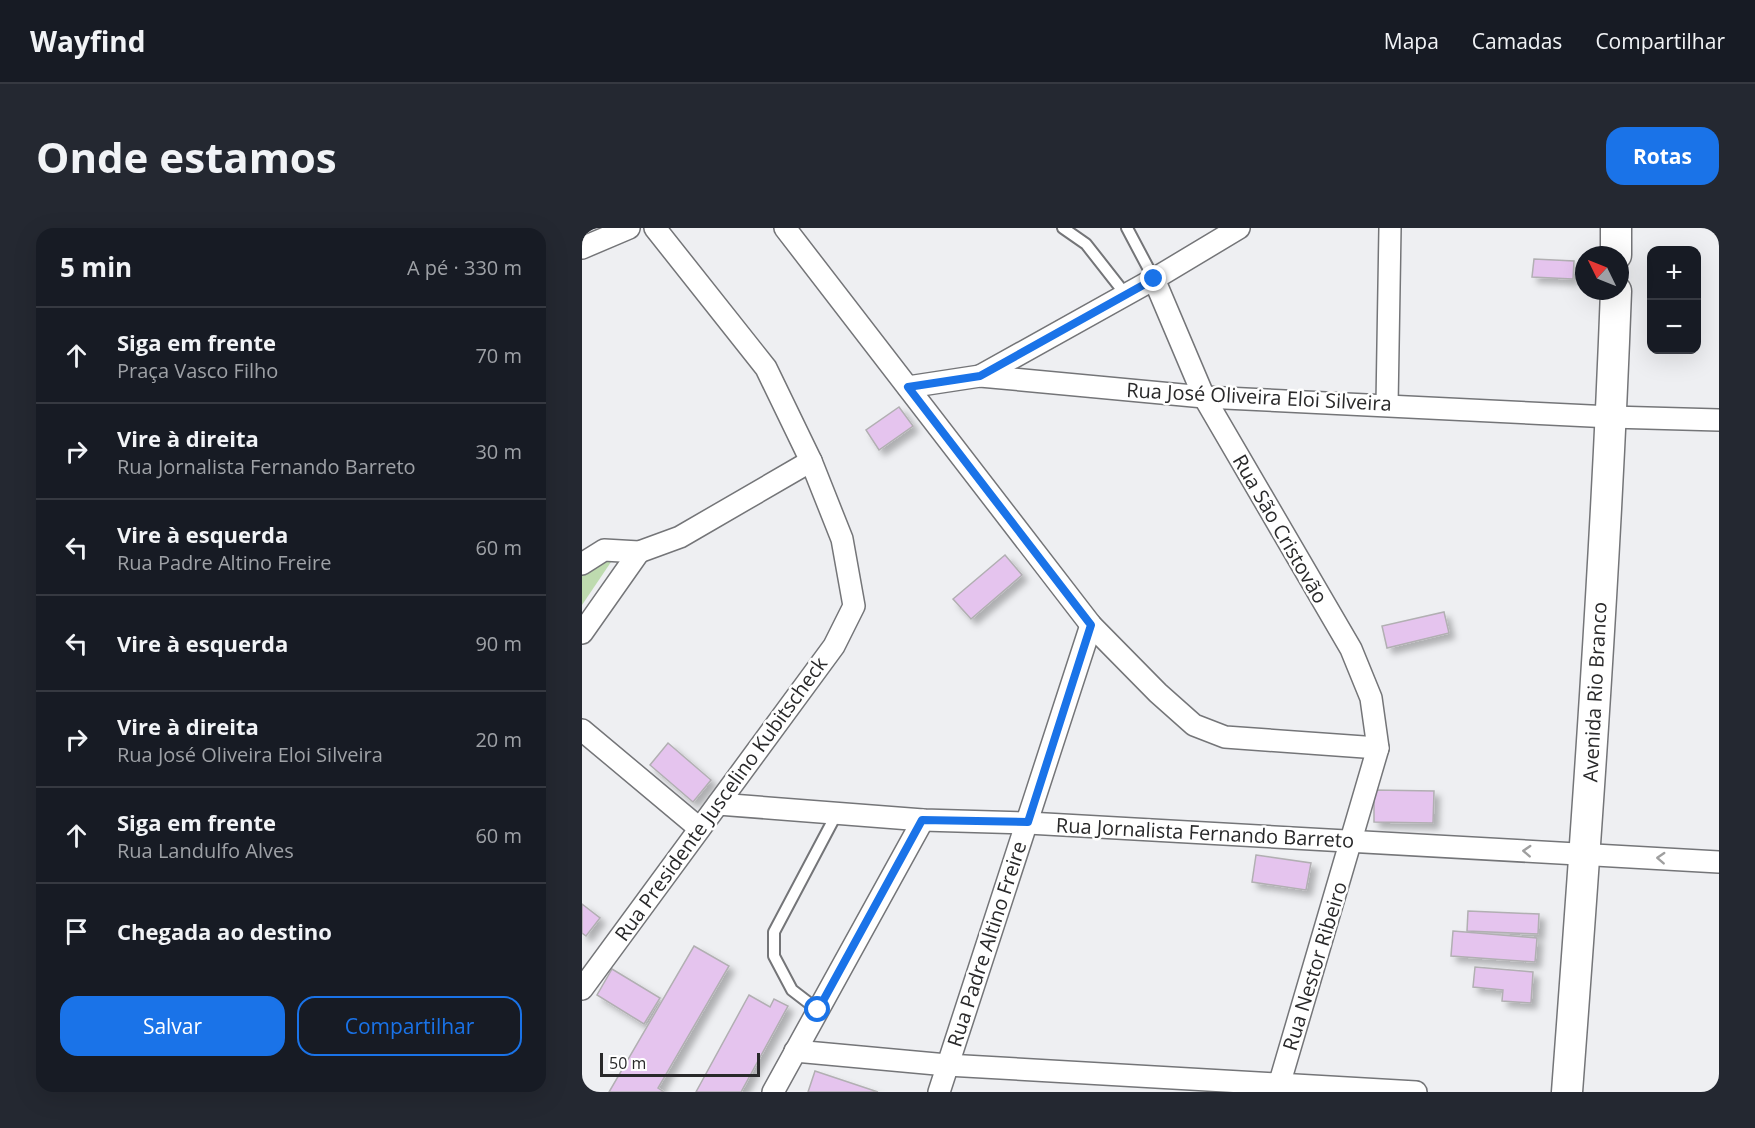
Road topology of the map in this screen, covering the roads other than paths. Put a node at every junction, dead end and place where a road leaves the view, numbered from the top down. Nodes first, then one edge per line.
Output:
1 (629, 228) edge
2 (655, 228) edge
3 (785, 228) edge
4 (1063, 228) edge
5 (1127, 228) edge
6 (1239, 228) edge
7 (1390, 228) edge
8 (1616, 228) edge
9 (1616, 246) edge
10 (582, 248) edge
11 (1154, 279) junction
12 (1126, 295) junction
13 (1616, 300) edge
14 (980, 376) junction
15 (908, 387) junction
16 (1204, 397) junction
17 (1387, 405) junction
18 (1611, 417) junction
19 (1719, 420) edge
20 (811, 461) junction
21 (639, 552) junction
22 (582, 564) edge
23 (1091, 625) junction
24 (582, 633) edge
25 (582, 730) edge
26 (1378, 748) junction
27 (718, 804) junction
28 (837, 813) junction
29 (922, 820) junction
30 (1028, 822) junction
31 (699, 828) junction
32 (1352, 841) junction
33 (1585, 854) junction
34 (1719, 862) edge
35 (582, 989) edge
36 (818, 1010) junction
37 (795, 1050) junction
38 (947, 1065) junction
39 (1278, 1088) edge
40 (773, 1092) edge
41 (939, 1092) edge
42 (1416, 1092) edge
43 (1568, 1092) edge

1 - 10 street
2 - 20 street
3 - 15 street
4 - 12 lane
5 - 11 lane, Rua São Cristovão
6 - 11 street
7 - 17 street
8 - 9 main road
11 - 12 street
11 - 16 street, Rua São Cristovão
12 - 14 street
13 - 18 main road, Avenida Rio Branco
14 - 15 street, Rua José Oliveira Eloi Silveira
14 - 16 street, Rua José Oliveira Eloi Silveira
15 - 23 street
16 - 17 street, Rua José Oliveira Eloi Silveira
16 - 26 street, Rua São Cristovão
17 - 18 street, Rua José Oliveira Eloi Silveira
18 - 19 street, Rua José Oliveira Eloi Silveira
18 - 33 main road, Avenida Rio Branco
20 - 21 street
20 - 27 street, Rua Presidente Juscelino Kubitscheck
21 - 22 street
21 - 24 street
23 - 26 street
23 - 30 street, Rua Padre Altino Freire
25 - 31 street
26 - 32 street, Rua São Cristovão
27 - 28 street, Rua Jornalista Fernando Barreto
27 - 31 street, Rua Presidente Juscelino Kubitscheck
28 - 29 street, Rua Jornalista Fernando Barreto
28 - 36 lane
29 - 30 street, Rua Jornalista Fernando Barreto
29 - 36 street
30 - 32 street, Rua Jornalista Fernando Barreto
30 - 38 street, Rua Padre Altino Freire
31 - 35 street, Rua Presidente Juscelino Kubitscheck
33 -> 32 street, Rua Jornalista Fernando Barreto
32 - 39 street, Rua Nestor Ribeiro
34 -> 33 street, Rua Jornalista Fernando Barreto
33 - 43 main road, Avenida Rio Branco
36 - 37 street
37 - 38 street
37 - 40 street
38 - 39 street
38 - 41 street, Rua Padre Altino Freire
39 - 42 street

